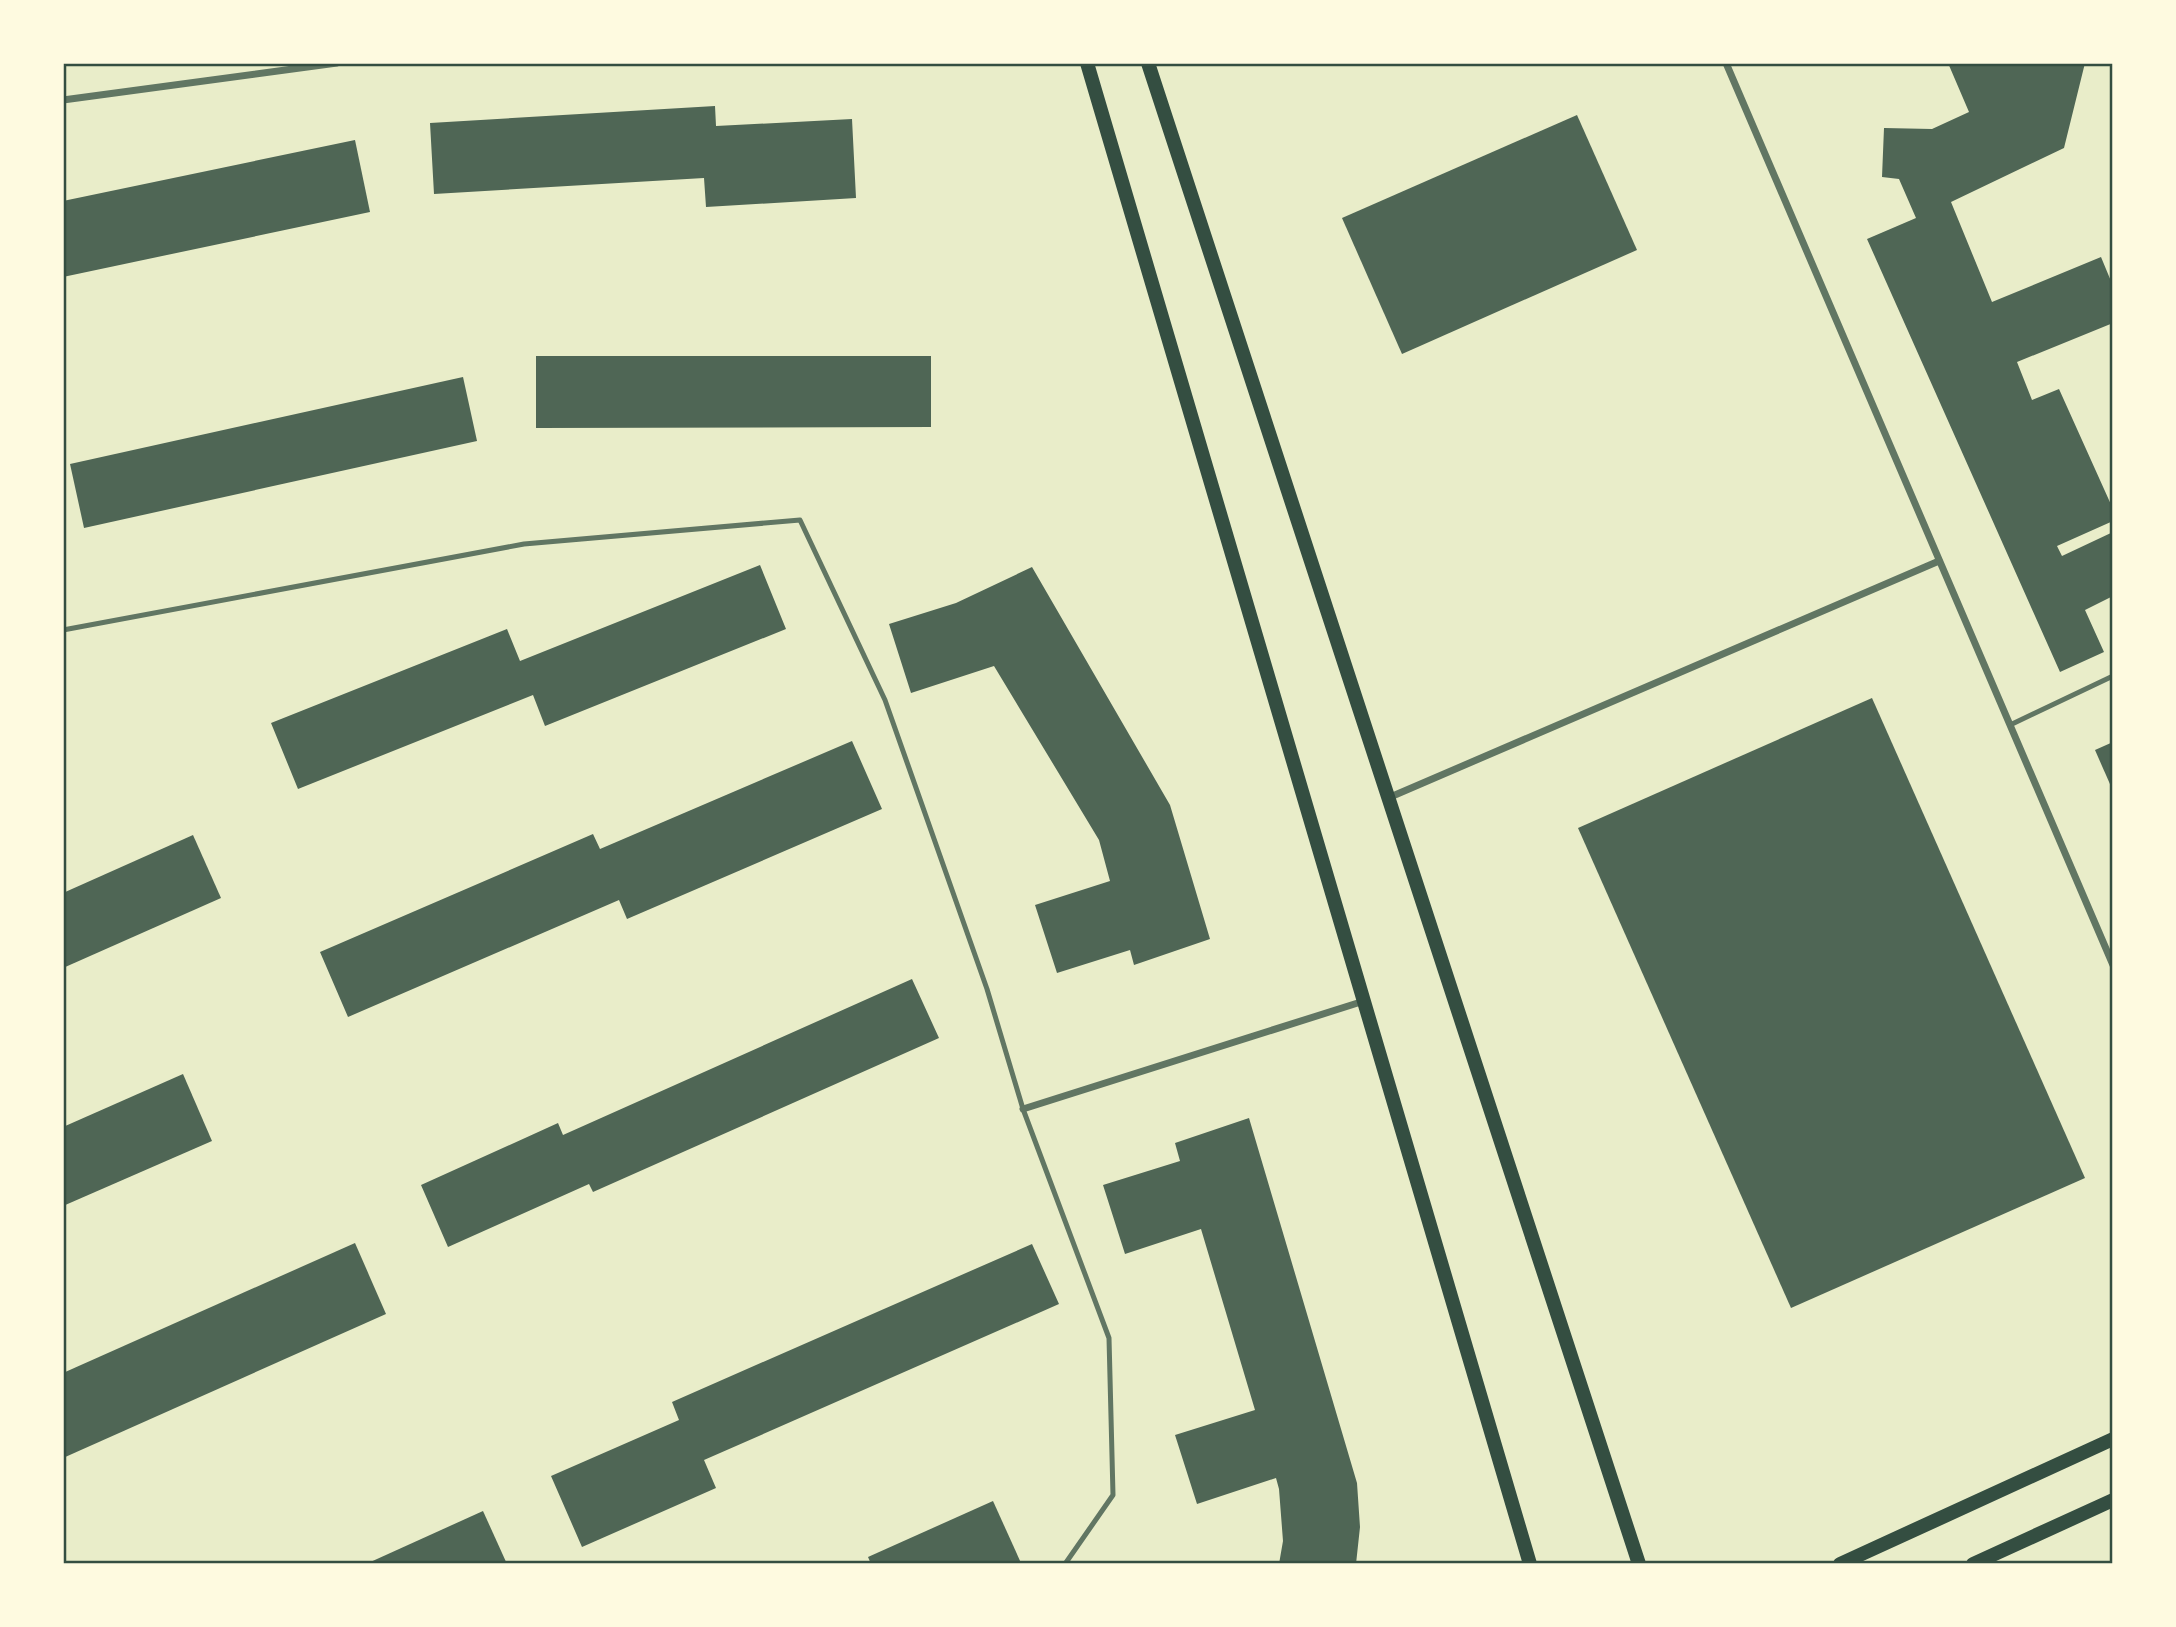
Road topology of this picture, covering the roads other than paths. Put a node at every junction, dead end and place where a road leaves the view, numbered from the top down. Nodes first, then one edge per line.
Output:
1 (337, 63) edge
2 (1087, 63) edge
3 (1148, 63) edge
4 (1726, 63) edge
5 (63, 100) edge
6 (1939, 561) junction
7 (63, 629) edge
8 (2113, 676) edge
9 (2010, 725) junction
10 (1388, 798) junction
11 (2113, 965) edge
12 (1364, 1001) junction
13 (1023, 1109) junction
14 (2113, 1439) edge
15 (2113, 1500) edge
16 (1065, 1564) edge
17 (1530, 1564) edge
18 (1639, 1564) edge
19 (1840, 1564) edge
20 (1973, 1564) edge

1 - 5 street
2 - 12 main road
3 - 10 main road
4 - 6 street
6 - 9 street
6 - 10 street
7 - 13 lane
8 - 9 lane
9 - 11 street
10 - 18 main road
12 - 13 street
12 - 17 main road
13 - 16 lane
14 - 19 main road
15 - 20 main road

